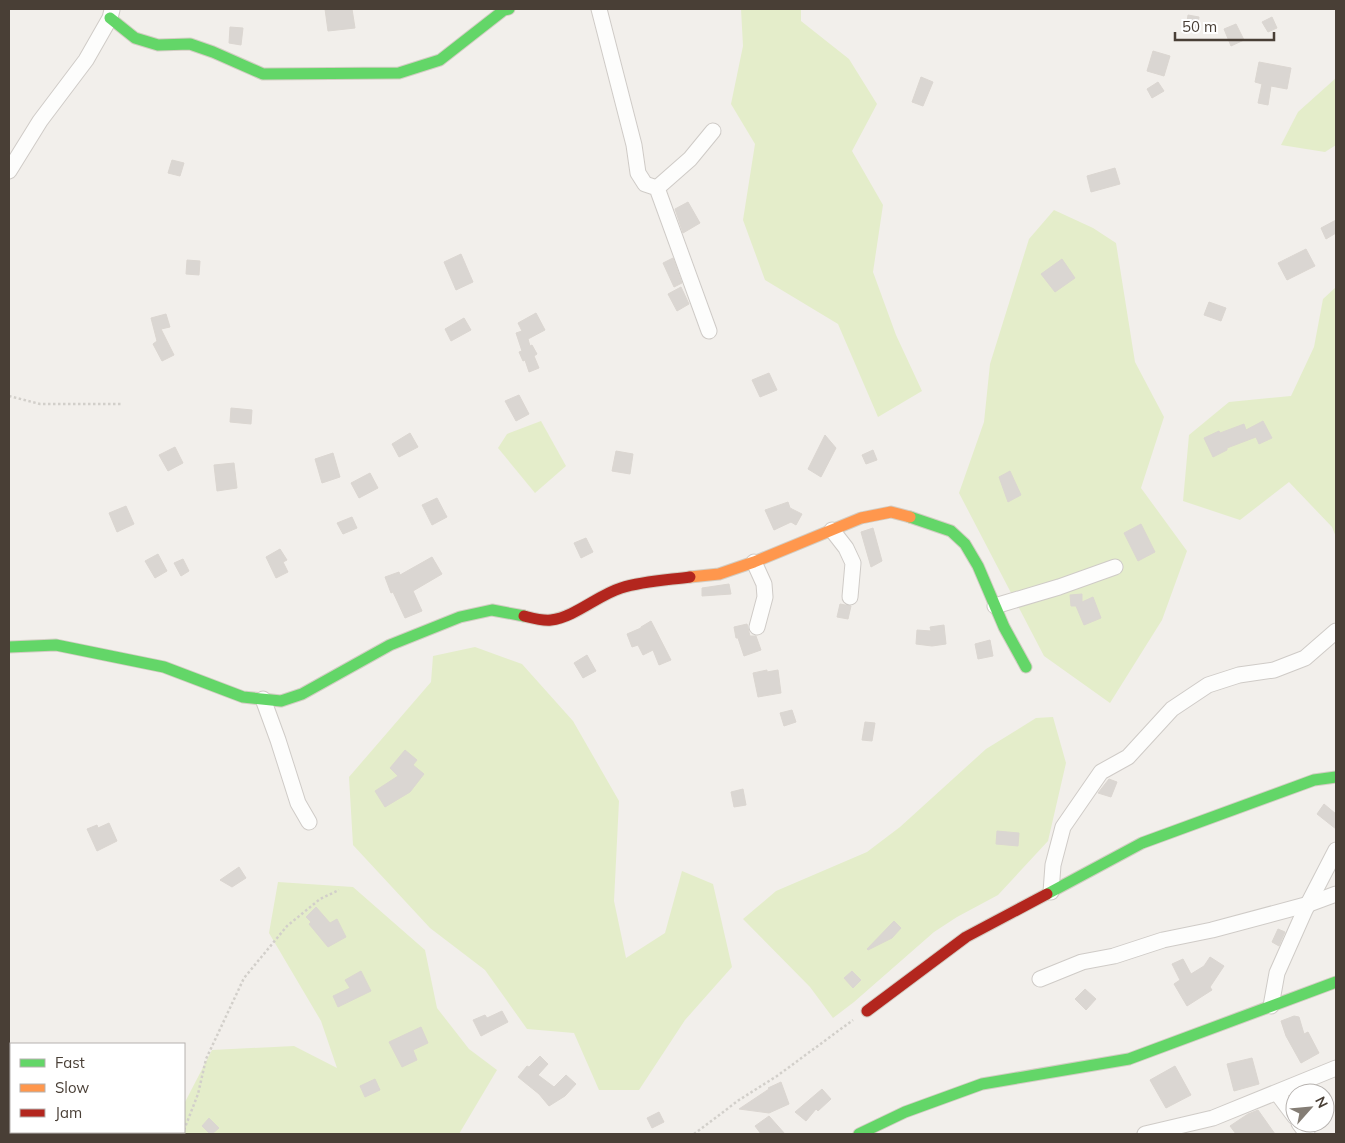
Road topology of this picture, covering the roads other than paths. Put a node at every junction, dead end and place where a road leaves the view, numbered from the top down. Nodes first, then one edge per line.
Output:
1 (508, 9) edge
2 (599, 9) edge
3 (112, 14) edge
4 (714, 131) dead end
5 (9, 172) edge
6 (657, 188) junction
7 (709, 331) dead end
8 (832, 530) junction
9 (754, 562) junction
10 (1115, 567) dead end
11 (850, 597) dead end
12 (995, 606) junction
13 (757, 627) dead end
14 (1336, 631) edge
15 (9, 647) edge
16 (1026, 667) dead end
17 (263, 699) junction
18 (1336, 777) edge
19 (309, 822) dead end
20 (1336, 850) edge
21 (1051, 892) junction
22 (1336, 894) edge
23 (1309, 904) junction
24 (1040, 979) dead end
25 (1336, 982) edge
26 (1271, 1006) junction
27 (867, 1011) road end
28 (1336, 1068) edge
29 (1277, 1093) junction
30 (1285, 1104) edge
31 (888, 1128) edge
32 (1172, 1131) edge
33 (859, 1134) edge
34 (1145, 1134) edge

1 - 3 street
2 - 6 street
3 - 5 street
4 - 6 street
6 - 7 street
8 - 9 street
8 - 11 street
8 - 12 street
9 - 13 street
9 - 17 street
10 - 12 street
12 - 16 street
14 - 21 street
15 - 17 street
17 - 19 street
18 - 21 street
20 - 23 street
21 - 27 street
22 - 23 street
23 - 24 street
23 - 26 street
25 - 26 street
26 - 31 street
28 - 29 street
29 - 30 street
29 - 32 street
31 - 33 street
32 - 34 street

